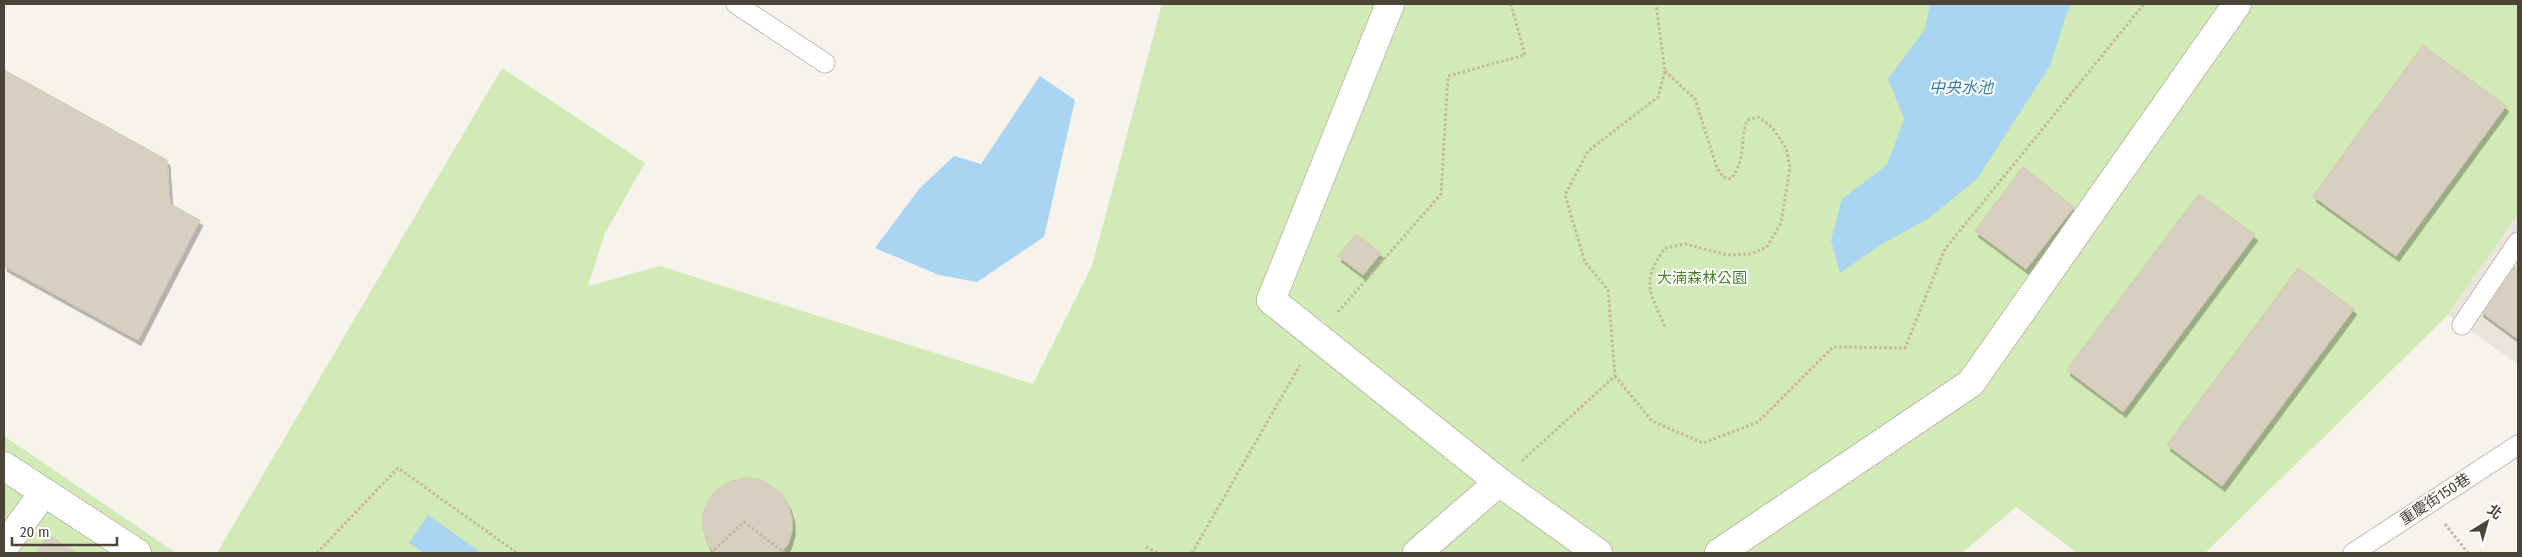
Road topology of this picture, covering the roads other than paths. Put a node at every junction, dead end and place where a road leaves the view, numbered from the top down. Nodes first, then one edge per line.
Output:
1 (736, 4) edge
2 (1390, 4) edge
3 (2238, 4) edge
4 (825, 63) dead end
5 (2518, 242) edge
6 (2462, 325) dead end
7 (2518, 445) edge
8 (4, 466) edge
9 (1499, 482) junction
10 (44, 492) junction
11 (4, 547) edge
12 (137, 553) edge
13 (1417, 553) edge
14 (1598, 553) edge
15 (1719, 553) edge
16 (2352, 553) edge

1 - 4 lane
2 - 9 street
3 - 15 street
5 - 6 lane
7 - 16 lane, 重慶街150巷
8 - 10 street
9 - 13 street
9 - 14 street
10 - 11 street
10 - 12 street

